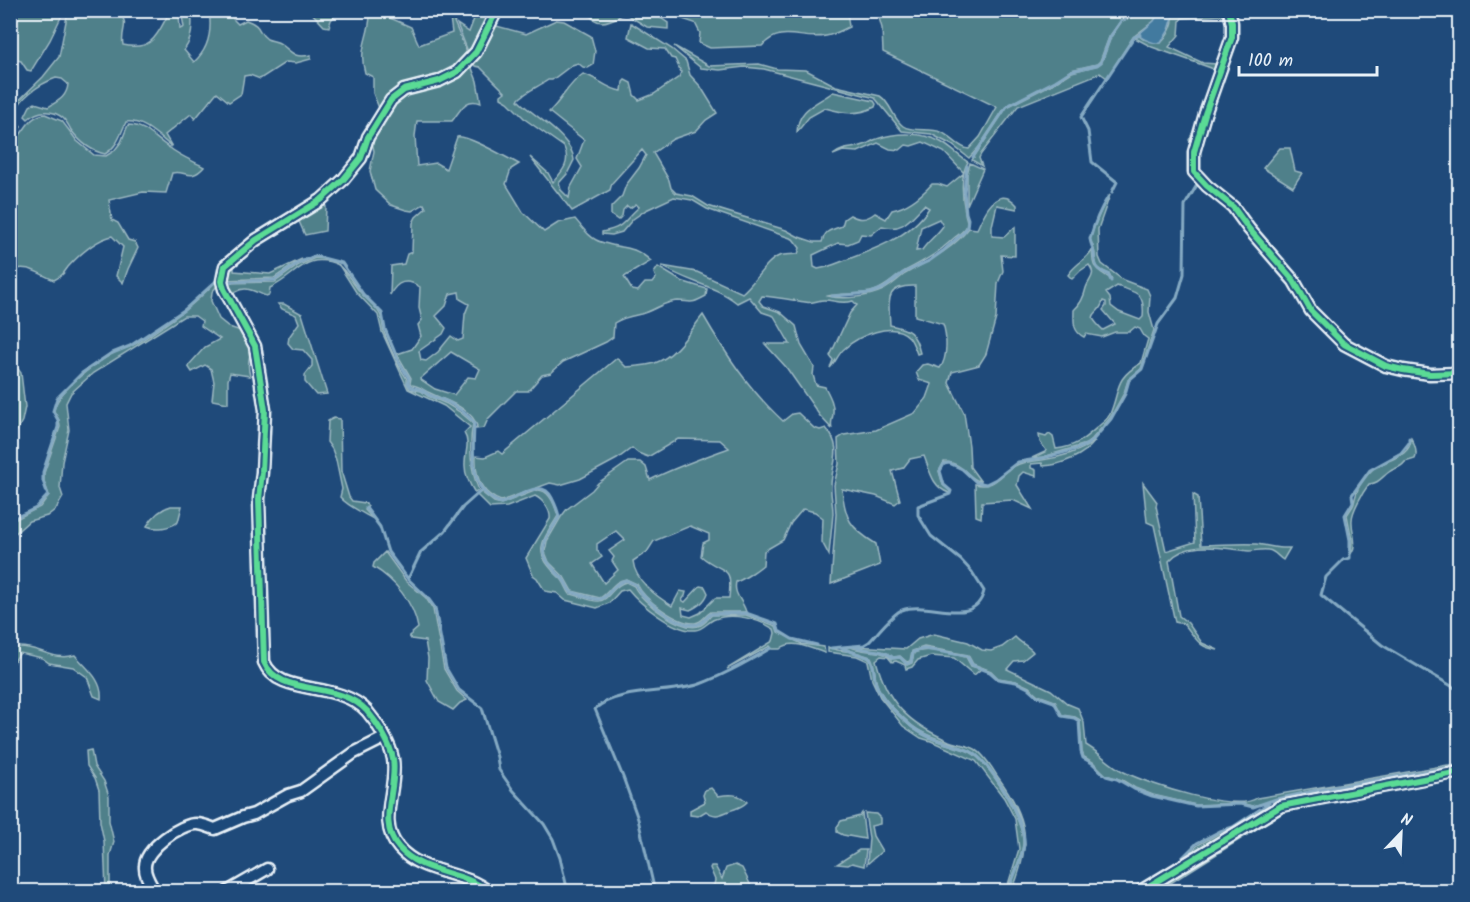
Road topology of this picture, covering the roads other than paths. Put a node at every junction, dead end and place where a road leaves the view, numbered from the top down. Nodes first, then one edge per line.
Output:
1 (497, 10) edge
2 (1229, 10) edge
3 (1460, 373) edge
4 (384, 738) junction
5 (1460, 772) edge
6 (267, 869) dead end
7 (155, 891) edge
8 (227, 891) edge
9 (489, 891) edge
10 (1139, 891) edge

1 - 4 street
2 - 3 street
4 - 7 street
4 - 9 street
5 - 10 street
6 - 8 street

